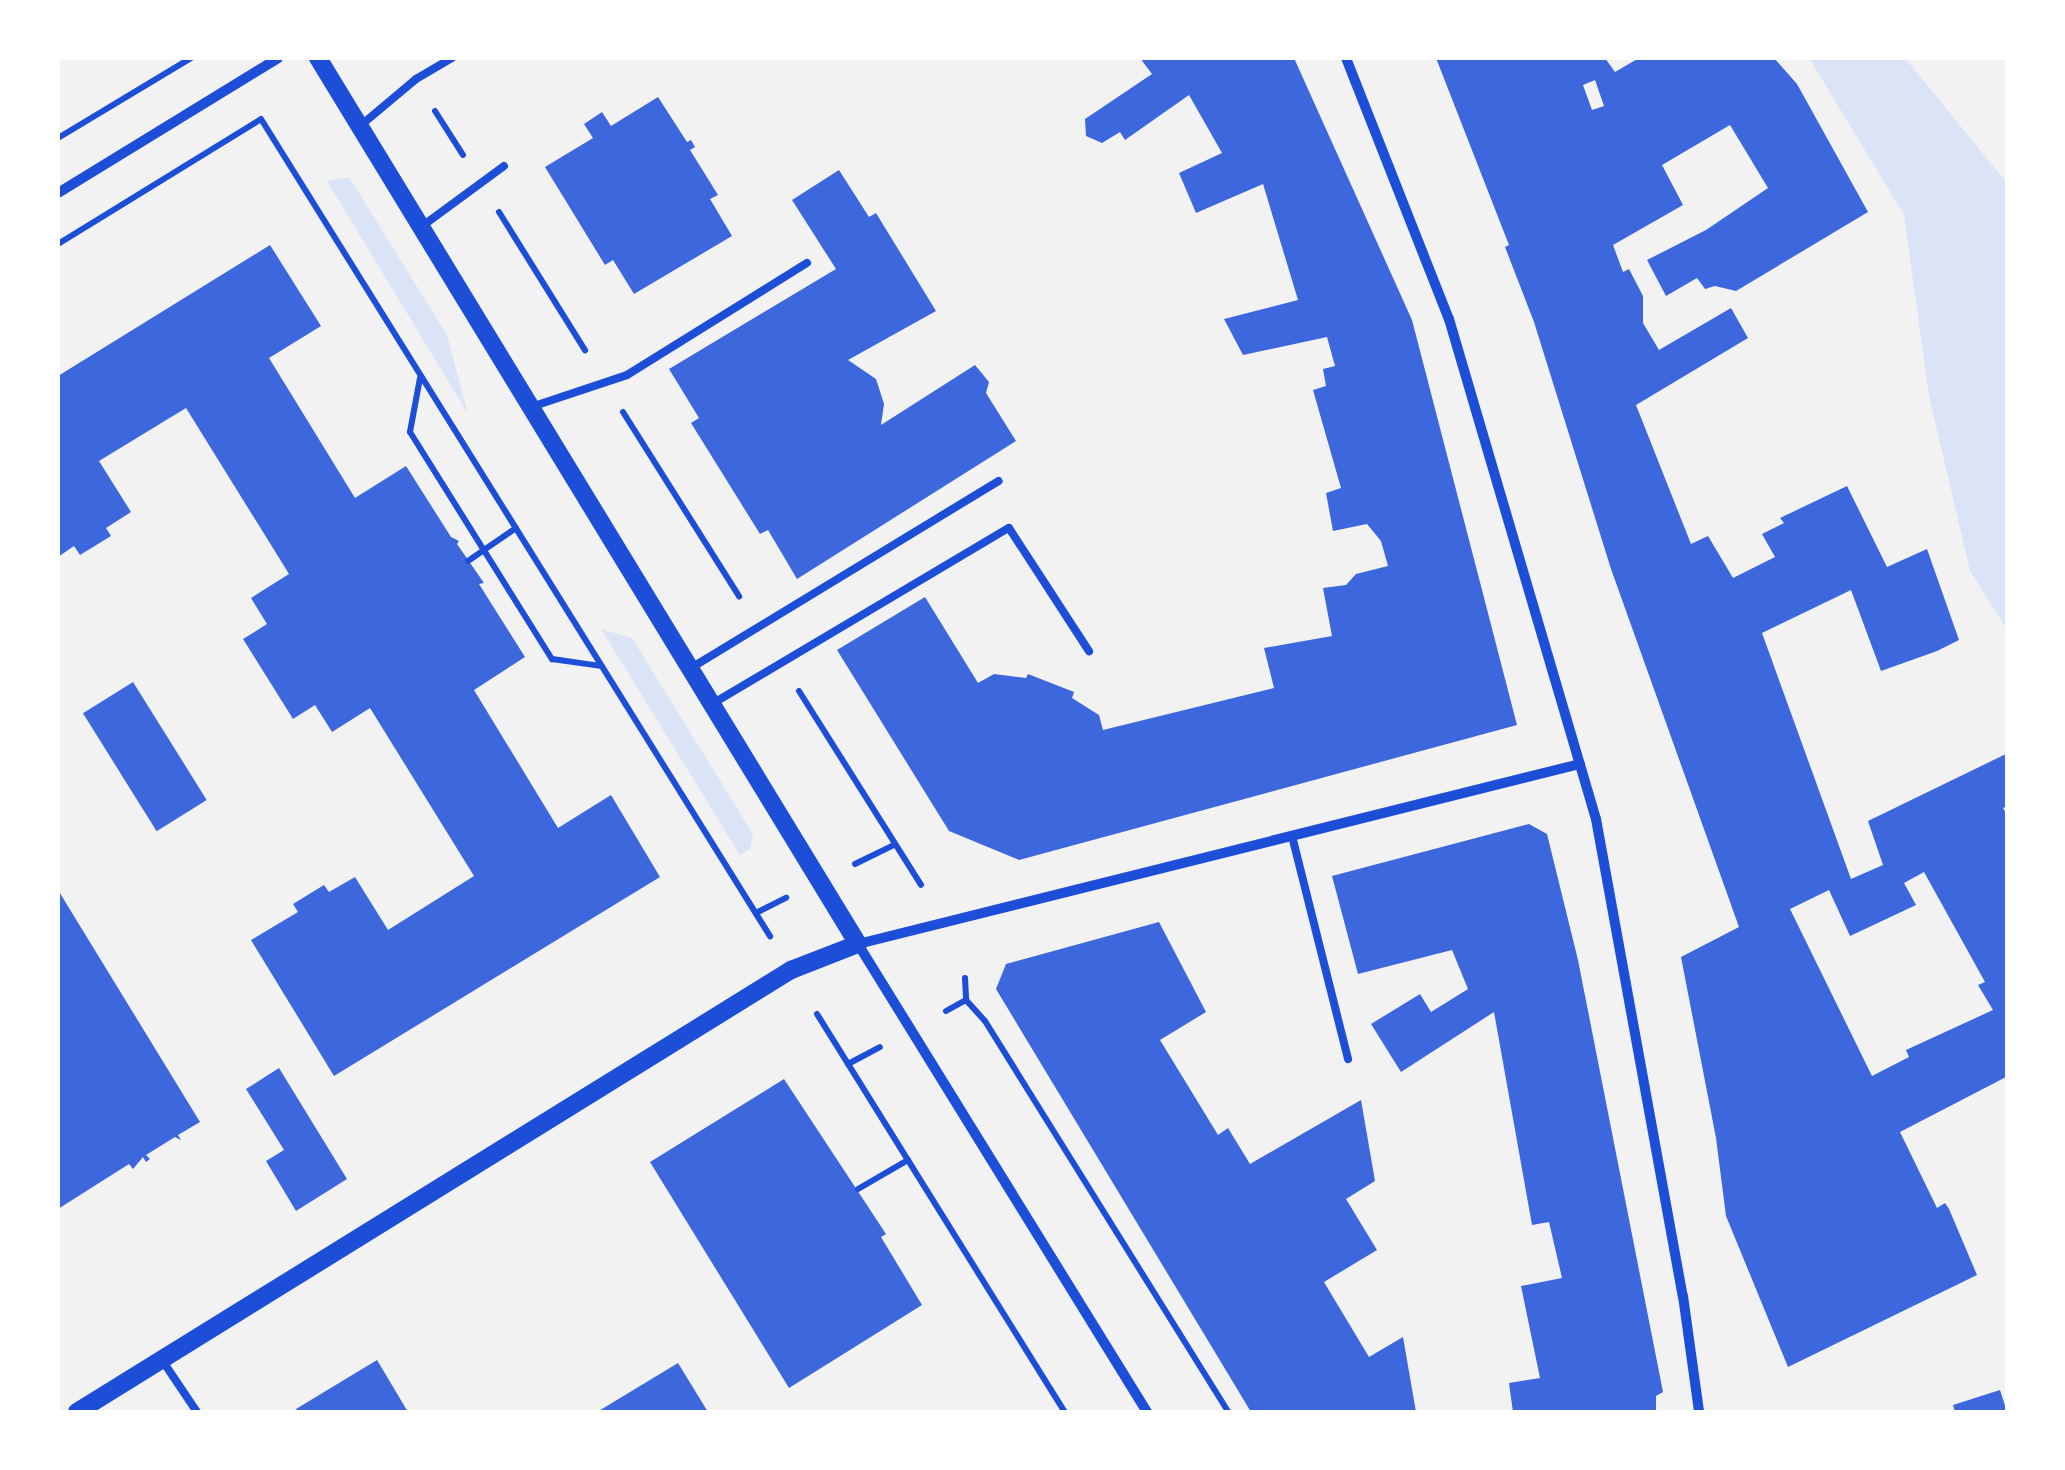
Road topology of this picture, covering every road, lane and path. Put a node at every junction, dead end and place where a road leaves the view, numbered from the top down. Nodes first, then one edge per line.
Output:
1 (191, 58) edge
2 (278, 58) edge
3 (318, 58) edge
4 (452, 58) edge
5 (1346, 58) edge
6 (416, 79) junction
7 (360, 126) junction
8 (58, 138) edge
9 (504, 166) dead end
10 (481, 184) junction
11 (58, 193) edge
12 (420, 227) junction
13 (58, 244) edge
14 (807, 263) dead end
15 (420, 376) junction
16 (605, 382) junction
17 (531, 407) junction
18 (999, 481) dead end
19 (516, 528) junction
20 (484, 550) junction
21 (468, 562) dead end
22 (758, 627) junction
23 (1089, 651) dead end
24 (781, 663) junction
25 (602, 666) junction
26 (690, 668) junction
27 (712, 704) junction
28 (1580, 764) junction
29 (1292, 836) junction
30 (894, 844) junction
31 (849, 867) dead end
32 (921, 885) dead end
33 (788, 897) dead end
34 (756, 913) junction
35 (771, 936) dead end
36 (858, 944) junction
37 (966, 978) dead end
38 (966, 1000) junction
39 (946, 1011) dead end
40 (817, 1014) dead end
41 (880, 1048) dead end
42 (1348, 1059) dead end
43 (848, 1064) junction
44 (908, 1160) junction
45 (858, 1189) dead end
46 (162, 1360) junction
47 (77, 1412) edge
48 (197, 1412) edge
49 (1065, 1412) edge
50 (1147, 1412) edge
51 (1228, 1412) edge
52 (1698, 1412) edge

1 - 8 path
2 - 11 street
3 - 7 street
4 - 6 lane
5 - 28 street
6 - 7 lane
6 - 10 path
7 - 12 street
9 - 10 lane
10 - 12 lane
10 - 16 path
12 - 17 street
13 - 15 path
14 - 16 lane
15 - 19 path
15 - 20 path
16 - 17 lane
16 - 22 path
17 - 26 street
18 - 22 lane
19 - 20 path
19 - 25 path
20 - 21 path
20 - 25 path
22 - 26 lane
23 - 24 lane
24 - 27 lane
24 - 30 path
25 - 34 path
26 - 27 street
27 - 36 street
28 - 29 street
28 - 52 street
29 - 36 street
29 - 42 lane
30 - 31 path
30 - 32 path
33 - 34 path
34 - 35 path
36 - 46 street
36 - 50 street
37 - 38 path
38 - 39 path
38 - 51 path
40 - 43 path
41 - 43 path
43 - 44 path
44 - 45 path
44 - 49 path
46 - 47 street
46 - 48 lane

